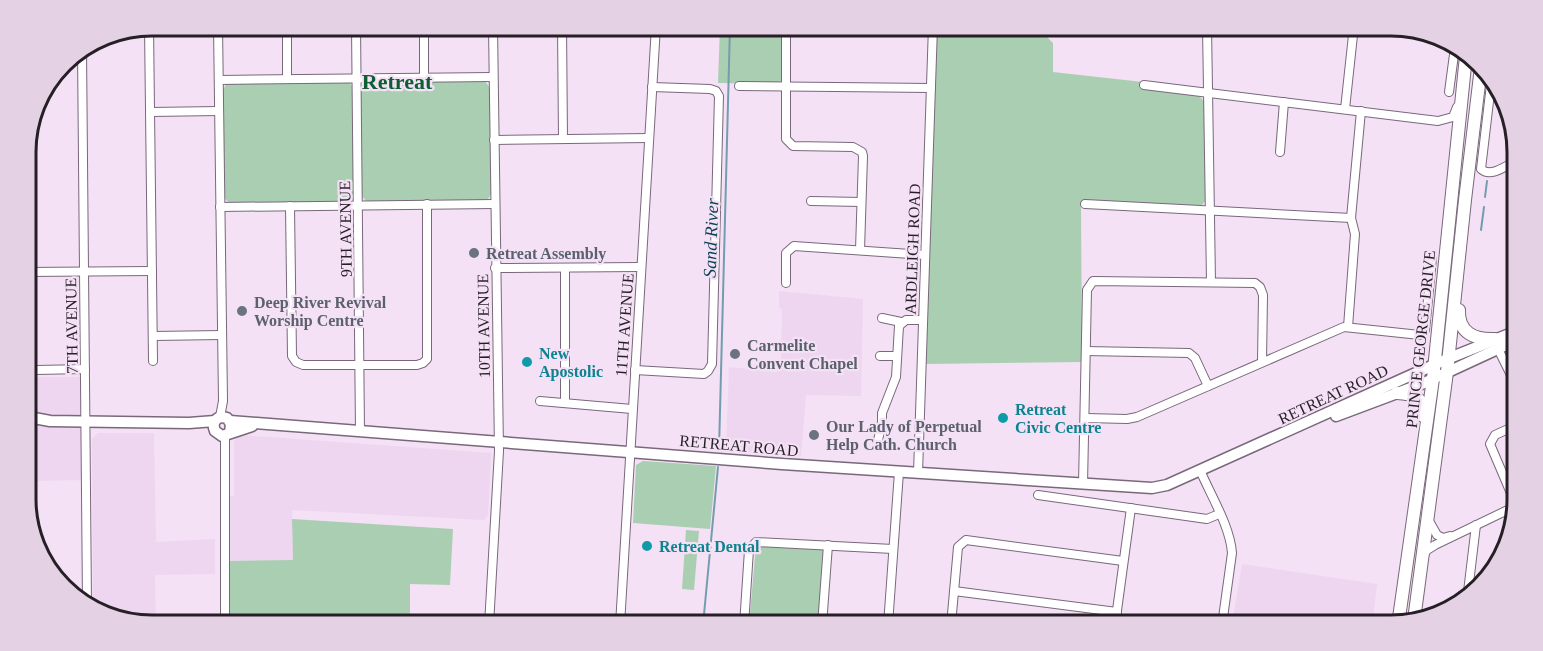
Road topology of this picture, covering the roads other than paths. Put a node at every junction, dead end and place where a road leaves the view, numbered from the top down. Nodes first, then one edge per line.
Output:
1 (149, 36) edge
2 (218, 36) edge
3 (287, 36) edge
4 (356, 36) edge
5 (424, 36) edge
6 (493, 36) edge
7 (562, 36) edge
8 (655, 36) edge
9 (786, 36) edge
10 (933, 36) edge
11 (1207, 36) edge
12 (1353, 36) edge
13 (1454, 55) edge
14 (82, 59) edge
15 (1465, 63) edge
16 (1466, 63) edge
17 (493, 77) junction
18 (1480, 77) edge
19 (356, 78) junction
20 (424, 78) junction
21 (287, 79) junction
22 (219, 80) junction
23 (1144, 85) dead end
24 (652, 87) junction
25 (739, 87) dead end
26 (786, 87) junction
27 (931, 88) junction
28 (1449, 92) dead end
29 (1490, 92) edge
30 (1208, 93) junction
31 (1284, 102) junction
32 (1345, 109) junction
33 (219, 111) junction
34 (1361, 111) junction
35 (150, 112) junction
36 (1438, 121) junction
37 (649, 138) junction
38 (563, 139) junction
39 (494, 140) junction
40 (1280, 152) dead end
41 (1507, 166) edge
42 (1455, 171) junction
43 (811, 201) dead end
44 (861, 202) junction
45 (427, 204) junction
46 (495, 204) junction
47 (1085, 204) dead end
48 (358, 205) junction
49 (290, 206) junction
50 (220, 207) junction
51 (1211, 210) junction
52 (1351, 218) junction
53 (860, 250) junction
54 (925, 255) junction
55 (1432, 258) dead end
56 (641, 267) junction
57 (495, 268) junction
58 (565, 268) junction
59 (152, 271) junction
60 (36, 272) edge
61 (84, 272) junction
62 (1457, 276) junction
63 (1211, 282) junction
64 (786, 283) dead end
65 (882, 318) dead end
66 (923, 320) junction
67 (901, 322) junction
68 (1348, 327) junction
69 (222, 335) junction
70 (153, 336) junction
71 (1507, 338) edge
72 (1507, 342) edge
73 (1497, 344) junction
74 (1086, 351) junction
75 (880, 356) dead end
76 (897, 356) junction
77 (1449, 358) junction
78 (153, 361) dead end
79 (1262, 362) junction
80 (1435, 364) junction
81 (360, 365) junction
82 (1507, 366) edge
83 (85, 369) junction
84 (36, 370) edge
85 (635, 370) junction
86 (1447, 372) junction
87 (1433, 379) junction
88 (1208, 386) junction
89 (1397, 393) junction
90 (540, 400) dead end
91 (565, 402) junction
92 (633, 409) junction
93 (36, 418) edge
94 (1086, 418) junction
95 (86, 421) junction
96 (222, 426) junction
97 (1507, 430) edge
98 (360, 432) junction
99 (1276, 437) junction
100 (498, 443) junction
101 (877, 445) dead end
102 (630, 452) junction
103 (1200, 470) junction
104 (899, 472) junction
105 (918, 473) junction
106 (1083, 484) junction
107 (1507, 485) edge
108 (1418, 492) junction
109 (1038, 495) dead end
110 (1131, 508) junction
111 (1507, 510) edge
112 (1219, 514) junction
113 (1428, 517) junction
114 (1476, 525) junction
115 (1454, 535) junction
116 (828, 545) junction
117 (893, 549) junction
118 (1422, 557) junction
119 (1123, 561) junction
120 (1469, 585) edge
121 (954, 591) junction
122 (86, 594) edge
123 (1117, 612) junction
124 (1415, 613) edge
125 (225, 615) edge
126 (490, 615) edge
127 (621, 615) edge
128 (745, 615) edge
129 (823, 615) edge
130 (889, 615) edge
131 (952, 615) edge
132 (1117, 615) edge
133 (1223, 615) edge
134 (1400, 615) edge

1 - 35 street
2 - 22 street
3 - 21 street
4 - 19 street, 9TH AVENUE
5 - 20 street
6 - 17 street, 10TH AVENUE
7 - 38 street
8 - 24 street, 11TH AVENUE
9 - 26 street
10 - 27 street, ARDLEIGH ROAD
11 - 30 street
12 - 32 street
13 - 28 street
14 - 61 street, 7TH AVENUE
15 - 36 street
16 - 42 main road, PRINCE GEORGE DRIVE
17 - 20 street
17 - 39 street, 10TH AVENUE
18 - 62 main road, PRINCE GEORGE DRIVE
19 - 20 street
19 - 21 street
19 - 48 street, 9TH AVENUE
21 - 22 street
22 - 33 street
23 - 30 street
24 - 37 street, 11TH AVENUE
24 - 85 street
25 - 26 street
26 - 27 street
26 - 44 street
27 - 54 street, ARDLEIGH ROAD
29 - 41 street
30 - 31 street
30 - 51 street
31 - 32 street
31 - 40 street
32 - 34 street
33 - 35 street
33 - 50 street
34 - 36 street
34 - 52 street
35 - 59 street
36 - 42 street
37 - 38 street
37 - 56 street, 11TH AVENUE
38 - 39 street
39 - 46 street, 10TH AVENUE
42 - 80 main road, PRINCE GEORGE DRIVE
43 - 44 street
44 - 53 street
45 - 46 street
45 - 48 street
45 - 81 street
46 - 57 street, 10TH AVENUE
47 - 51 street
48 - 49 street
48 - 81 street, 9TH AVENUE
49 - 50 street
49 - 81 street
50 - 69 street
51 - 52 street
51 - 63 street
52 - 68 street
53 - 54 street
53 - 64 street
54 - 66 street, ARDLEIGH ROAD
55 - 68 street
56 - 58 street
56 - 85 street, 11TH AVENUE
57 - 58 street
57 - 100 street, 10TH AVENUE
58 - 91 street
59 - 61 street
59 - 70 street
60 - 61 street
61 - 83 street, 7TH AVENUE
62 - 73 main road
62 - 77 main road, PRINCE GEORGE DRIVE
63 - 74 street
63 - 79 street
65 - 67 street
66 - 67 street
66 - 105 street, ARDLEIGH ROAD
67 - 76 street
68 - 79 street
69 - 70 street
69 - 96 street
70 - 78 street
71 - 73 main road
72 - 73 main road
73 - 77 main road, RETREAT ROAD
73 - 82 street
73 - 86 main road, RETREAT ROAD
74 - 88 street
74 - 94 street
75 - 76 street
76 - 101 street
77 - 80 main road, RETREAT ROAD
77 - 86 main road, PRINCE GEORGE DRIVE
79 - 88 street
80 - 87 main road, PRINCE GEORGE DRIVE
80 - 99 main road, RETREAT ROAD
81 - 98 street, 9TH AVENUE
83 - 84 street
83 - 95 street, 7TH AVENUE
85 - 92 street, 11TH AVENUE
86 - 87 main road, RETREAT ROAD
86 - 113 main road, PRINCE GEORGE DRIVE
87 - 89 main road, RETREAT ROAD
87 - 108 main road, PRINCE GEORGE DRIVE
88 - 94 street
89 - 99 main road, RETREAT ROAD
89 - 108 main road
90 - 91 street
91 - 92 street
92 - 102 street, 11TH AVENUE
93 - 95 main road, RETREAT ROAD
94 - 106 street
95 - 96 main road, RETREAT ROAD
95 - 122 street, 7TH AVENUE
96 - 98 main road, RETREAT ROAD
96 - 125 street
97 - 107 street
98 - 100 main road, RETREAT ROAD
99 - 103 main road, RETREAT ROAD
100 - 102 main road, RETREAT ROAD
100 - 126 street, 10TH AVENUE
102 - 104 main road, RETREAT ROAD
102 - 127 street, 11TH AVENUE
103 - 106 main road, RETREAT ROAD
103 - 112 street
104 - 105 main road, RETREAT ROAD
104 - 117 street
105 - 106 main road, RETREAT ROAD
108 - 134 main road, PRINCE GEORGE DRIVE
109 - 110 street
110 - 112 street
110 - 119 street
111 - 114 street
112 - 133 street
113 - 115 street
113 - 118 main road, PRINCE GEORGE DRIVE
114 - 115 street
114 - 120 street
115 - 118 street
116 - 117 street
116 - 128 street
116 - 129 street
117 - 130 street
118 - 124 main road, PRINCE GEORGE DRIVE
119 - 121 street
119 - 123 street
121 - 123 street
121 - 131 street
123 - 132 street

